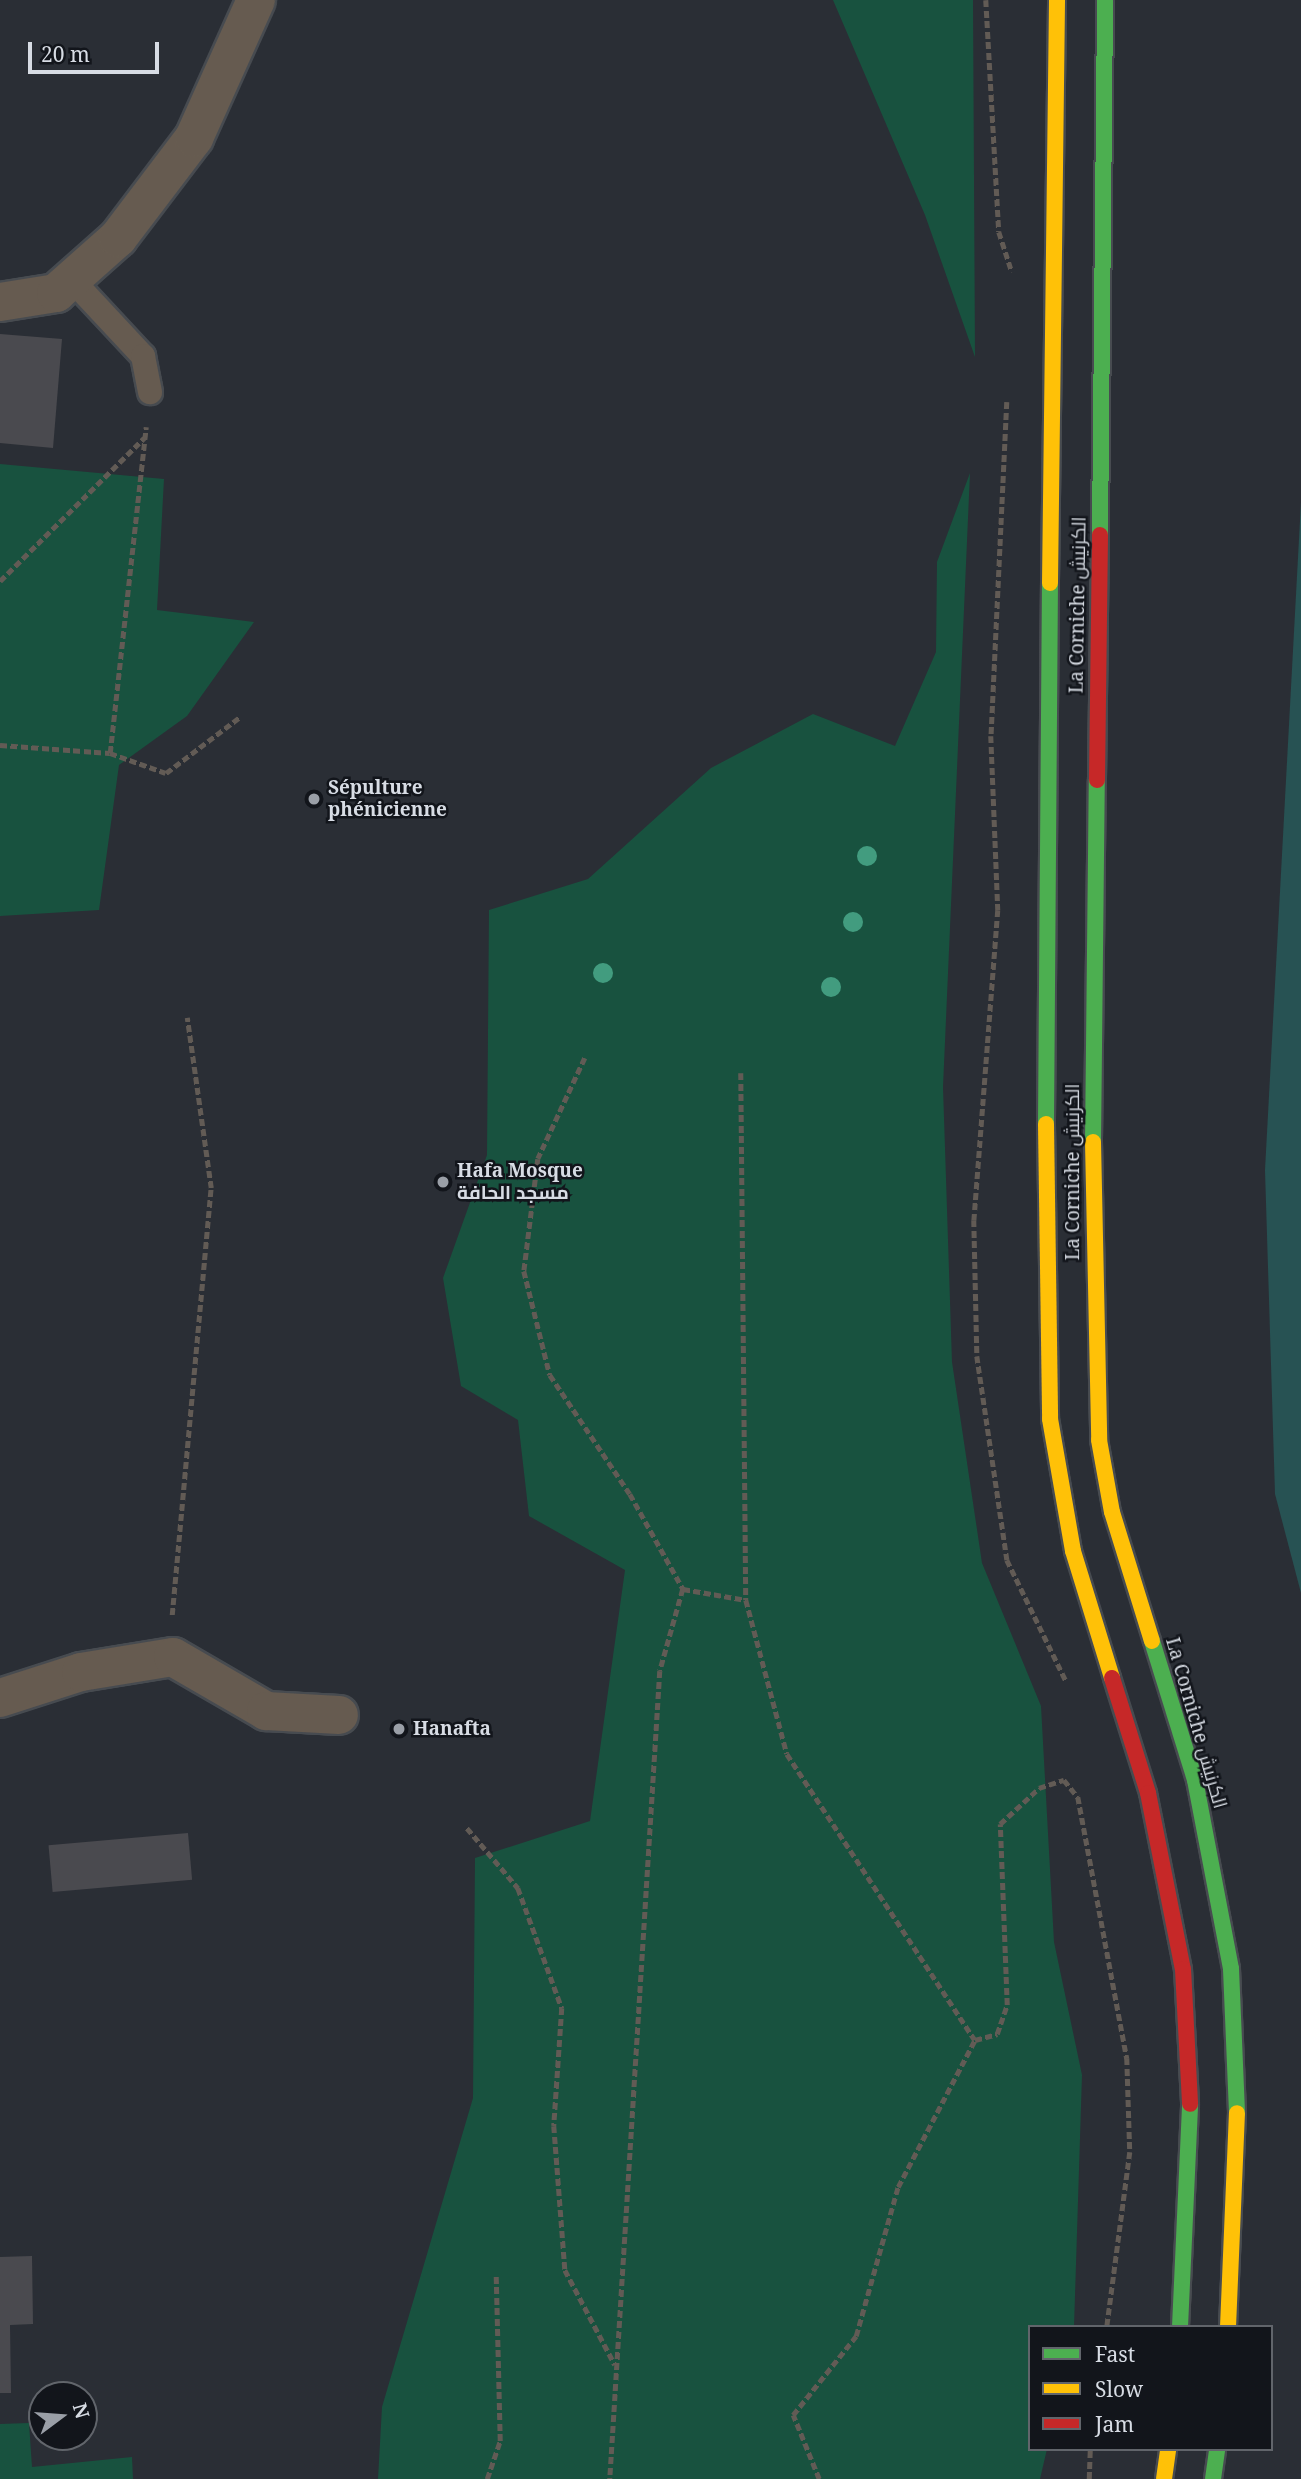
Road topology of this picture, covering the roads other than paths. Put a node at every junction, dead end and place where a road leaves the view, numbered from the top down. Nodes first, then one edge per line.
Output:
1 (256, 0) edge
2 (1057, 0) edge
3 (1105, 0) edge
4 (74, 281) junction
5 (0, 302) edge
6 (150, 392) road end
7 (0, 1698) edge
8 (339, 1715) dead end
9 (1180, 2325) edge
10 (1228, 2325) edge
11 (1168, 2451) edge
12 (1217, 2451) edge
13 (1164, 2479) edge
14 (1213, 2479) edge

1 - 4 street
2 - 9 main road, La Corniche الكرنيش
3 - 10 main road, La Corniche الكرنيش
4 - 5 street
4 - 6 lane
7 - 8 street
11 - 13 main road
12 - 14 main road

